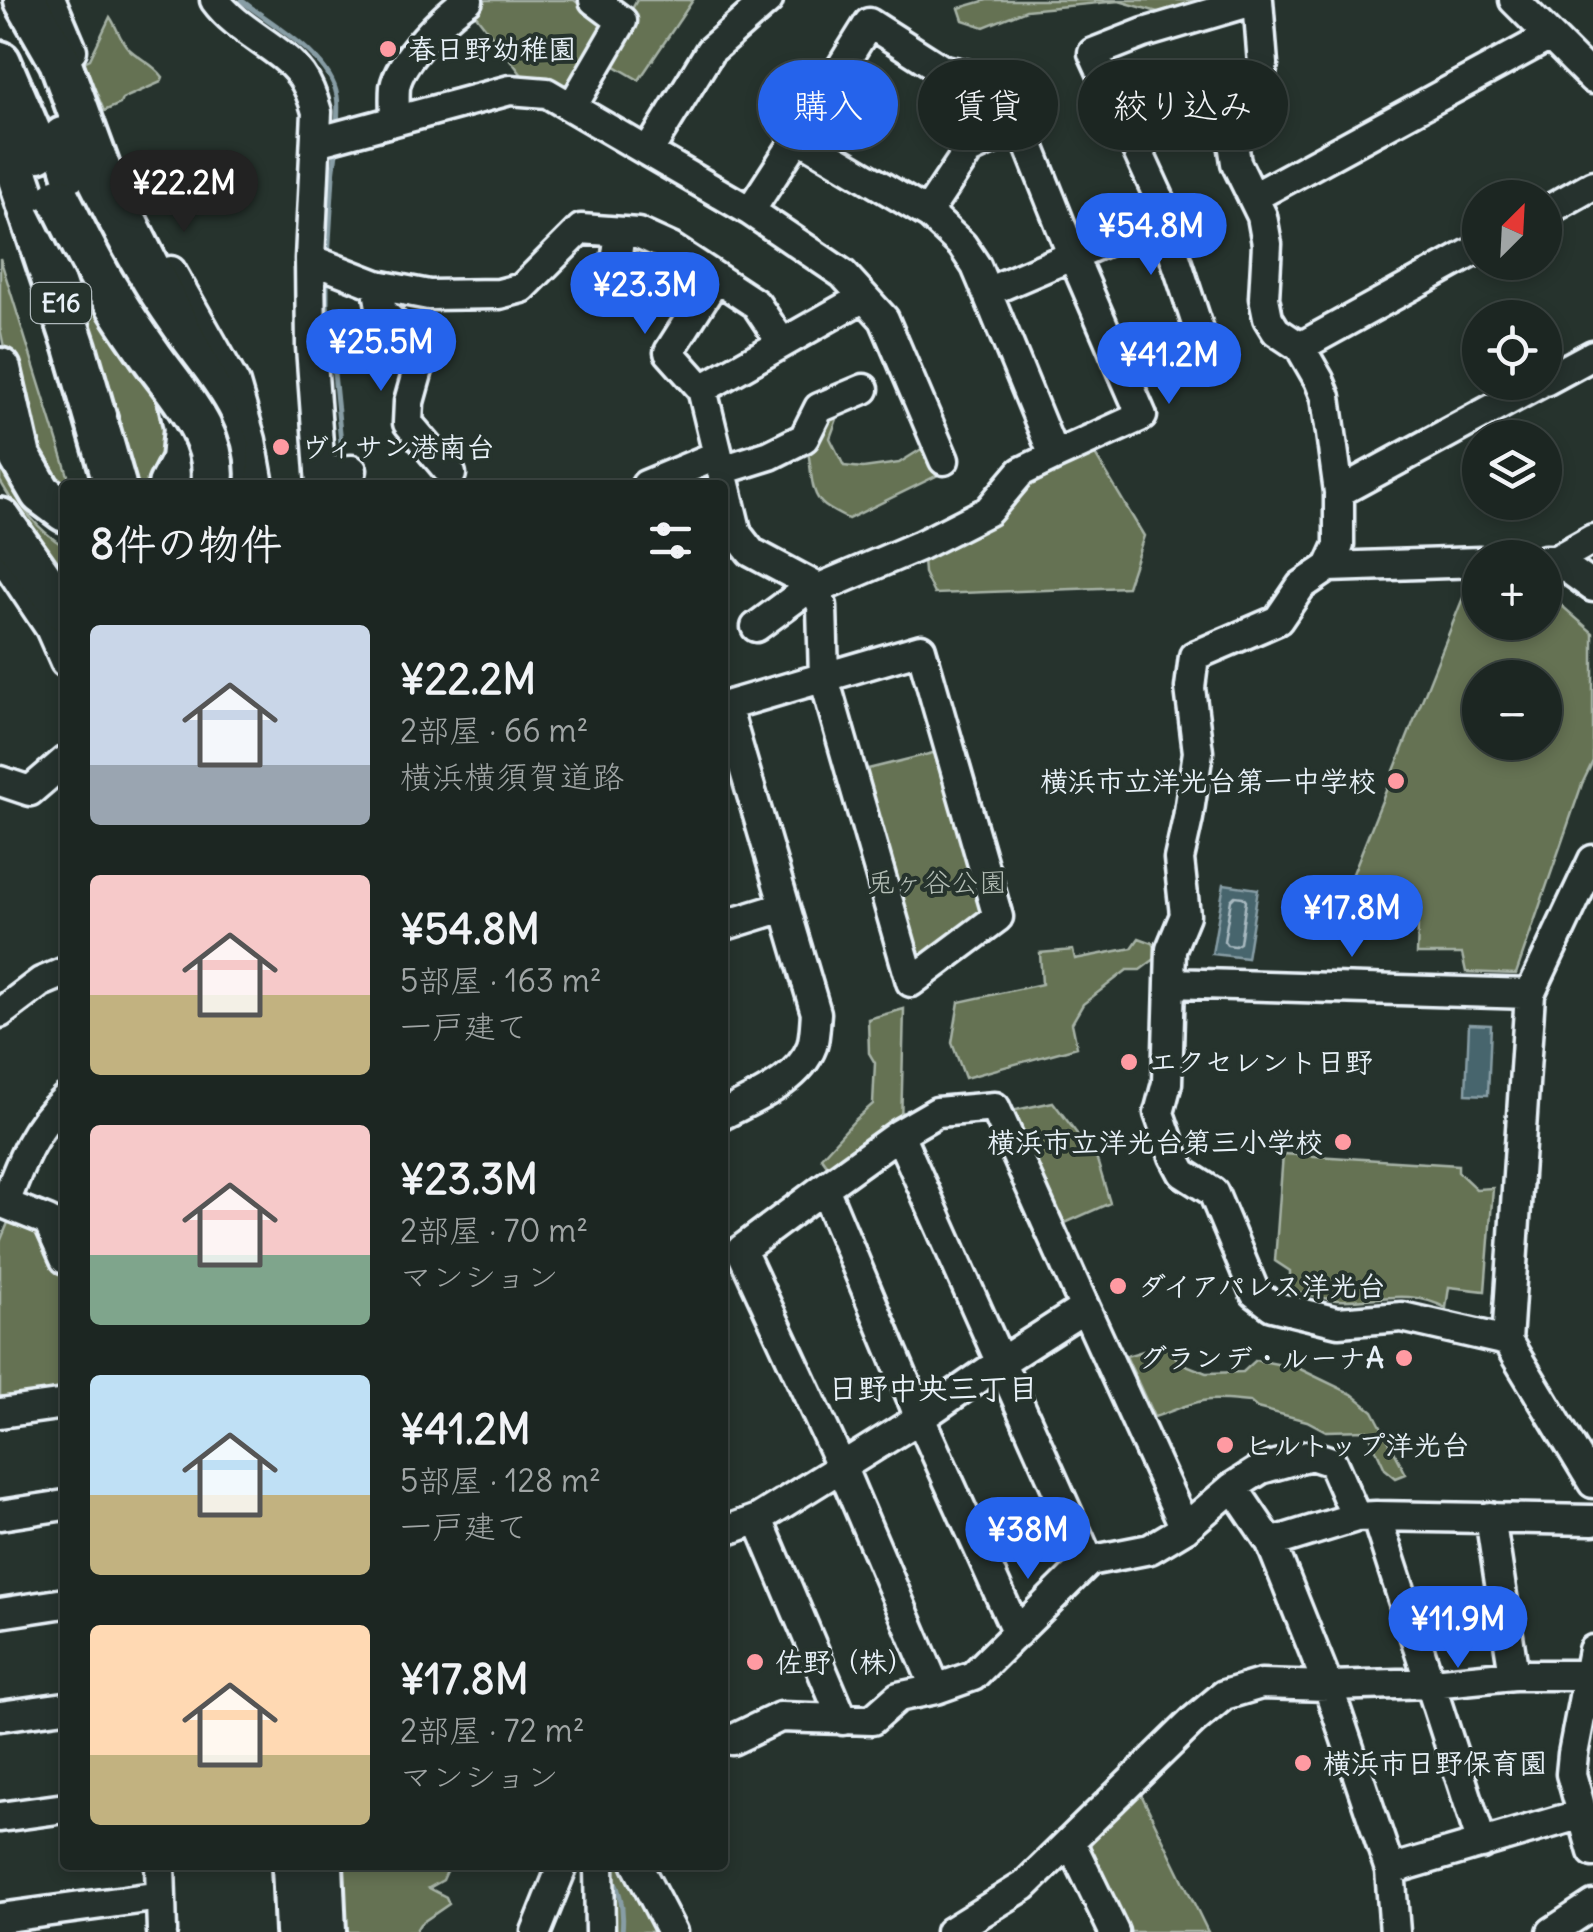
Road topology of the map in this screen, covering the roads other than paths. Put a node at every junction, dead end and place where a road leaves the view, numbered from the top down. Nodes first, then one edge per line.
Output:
1 (23, 0) edge
2 (51, 0) edge
3 (215, 0) edge
4 (468, 0) edge
5 (594, 0) edge
6 (768, 0) edge
7 (1257, 0) edge
8 (1514, 0) edge
9 (1550, 36) junction
10 (845, 60) edge
11 (927, 60) edge
12 (0, 62) edge
13 (1593, 79) edge
14 (572, 108) junction
15 (395, 120) junction
16 (0, 122) edge
17 (330, 138) junction
18 (790, 150) edge
19 (820, 150) edge
20 (969, 150) edge
21 (1030, 150) edge
22 (648, 152) junction
23 (1593, 186) edge
24 (1254, 197) junction
25 (0, 200) edge
26 (1562, 203) edge
27 (750, 211) junction
28 (927, 213) junction
29 (1167, 214) junction
30 (620, 232) junction
31 (1072, 254) junction
32 (1462, 258) edge
33 (322, 263) junction
34 (614, 278) dead end
35 (716, 278) junction
36 (376, 285) junction
37 (988, 292) junction
38 (864, 297) junction
39 (1198, 327) dead end
40 (782, 342) junction
41 (1300, 347) junction
42 (1593, 355) edge
43 (0, 369) edge
44 (1562, 372) edge
45 (864, 388) dead end
46 (702, 389) junction
47 (1510, 400) edge
48 (0, 452) edge
49 (1054, 456) junction
50 (944, 460) dead end
51 (720, 462) junction
52 (451, 474) dead end
53 (331, 475) edge
54 (87, 480) edge
55 (115, 480) edge
56 (172, 480) edge
57 (213, 480) edge
58 (227, 480) edge
59 (258, 480) edge
60 (662, 480) edge
61 (724, 480) edge
62 (1339, 492) junction
63 (728, 496) edge
64 (60, 508) edge
65 (0, 519) edge
66 (60, 533) edge
67 (1593, 539) edge
68 (0, 552) edge
69 (1562, 554) edge
70 (1462, 563) edge
71 (1328, 567) junction
72 (1562, 568) edge
73 (814, 587) junction
74 (1593, 587) edge
75 (60, 604) edge
76 (756, 627) dead end
77 (60, 651) edge
78 (824, 678) junction
79 (728, 705) edge
80 (728, 719) edge
81 (60, 766) edge
82 (0, 781) edge
83 (1593, 860) edge
84 (784, 907) junction
85 (728, 924) edge
86 (60, 974) edge
87 (1171, 983) junction
88 (1530, 994) junction
89 (0, 1013) edge
90 (60, 1105) edge
91 (728, 1112) edge
92 (899, 1134) junction
93 (824, 1188) junction
94 (2, 1202) edge
95 (57, 1212) edge
96 (732, 1255) edge
97 (1085, 1308) junction
98 (1508, 1341) junction
99 (1001, 1362) junction
100 (60, 1405) edge
101 (0, 1413) edge
102 (920, 1418) junction
103 (841, 1466) junction
104 (1593, 1483) edge
105 (1233, 1488) junction
106 (60, 1506) edge
107 (0, 1515) edge
108 (1490, 1516) junction
109 (1366, 1517) junction
110 (758, 1519) junction
111 (1593, 1520) edge
112 (1185, 1528) junction
113 (728, 1530) edge
114 (1271, 1543) junction
115 (1089, 1561) junction
116 (60, 1604) edge
117 (0, 1612) edge
118 (1017, 1634) junction
119 (1591, 1662) edge
120 (1514, 1675) junction
121 (1432, 1683) junction
122 (1328, 1686) junction
123 (936, 1689) junction
124 (60, 1708) edge
125 (0, 1716) edge
126 (843, 1720) junction
127 (728, 1739) edge
128 (60, 1809) edge
129 (1582, 1814) junction
130 (0, 1817) edge
131 (1070, 1841) junction
132 (1482, 1844) junction
133 (1593, 1852) edge
134 (160, 1870) edge
135 (293, 1870) edge
136 (322, 1870) edge
137 (561, 1870) edge
138 (640, 1870) edge
139 (1390, 1870) junction
140 (599, 1871) edge
141 (161, 1896) junction
142 (1593, 1905) edge
143 (0, 1918) edge
144 (162, 1932) edge
145 (296, 1932) edge
146 (325, 1932) edge
147 (536, 1932) edge
148 (600, 1932) edge
149 (672, 1932) edge
150 (950, 1932) edge
151 (1114, 1932) edge
152 (1395, 1932) edge
153 (1552, 1932) edge

1 - 56 highway
1 - 58 highway
2 - 59 street
3 - 17 street
4 - 15 street
5 - 14 street
6 - 22 street
7 - 24 street
7 - 29 street
8 - 9 street
9 - 13 street
9 - 24 street
10 - 11 street
12 - 57 highway, bridge
14 - 15 street
14 - 22 street
15 - 17 street
16 - 55 highway, E16
17 - 33 street
18 - 27 street
19 - 28 street
20 - 28 street
21 - 31 street
22 - 27 street
23 - 26 street
24 - 41 street
25 - 54 highway, E16
27 - 38 street
28 - 37 street
29 - 31 street
29 - 39 street
30 - 34 street
30 - 35 street
30 - 36 street
31 - 37 street
31 - 49 street
32 - 41 street
33 - 36 street
33 - 53 street
35 - 40 street
35 - 46 street
36 - 52 street
37 - 49 street
38 - 40 street
38 - 50 street
40 - 46 street
41 - 62 street
42 - 44 street
43 - 64 highway
45 - 51 street
46 - 51 street
47 - 62 street
48 - 66 highway
49 - 73 street
51 - 60 street
51 - 61 street
62 - 71 street
63 - 73 street
65 - 75 highway
67 - 69 street
68 - 77 street
70 - 71 street
71 - 87 street
72 - 74 street
73 - 76 street
73 - 78 street
78 - 78 street
78 - 79 street
80 - 84 street
81 - 82 street
83 - 88 street
84 - 85 street
84 - 91 street
86 - 89 street
87 - 88 street
87 - 98 street
88 - 98 street
90 - 94 street
92 - 93 street
92 - 97 street
92 - 99 street
93 - 96 street
93 - 102 street
94 - 95 street
96 - 103 street
97 - 99 street
97 - 112 street
98 - 104 street
99 - 102 street
99 - 115 street
100 - 101 street
102 - 103 street
102 - 118 street
103 - 110 street
103 - 123 street
105 - 109 street
105 - 112 street
105 - 114 street
106 - 107 street
108 - 109 street
108 - 111 street
108 - 120 street
109 - 114 street
109 - 121 street
110 - 113 street
110 - 126 street
112 - 115 street
114 - 122 street
115 - 118 street
116 - 117 street
118 - 123 street
119 - 120 street
119 - 129 street
120 - 121 street
121 - 122 street
121 - 132 street
122 - 131 street
122 - 139 street
123 - 126 street
124 - 125 street
126 - 127 street
128 - 130 street
129 - 132 street
129 - 133 street
131 - 150 street
131 - 151 street
132 - 139 street
134 - 141 street
135 - 145 highway
136 - 146 highway
137 - 147 street
138 - 149 street
139 - 152 street
140 - 148 street
141 - 143 street
141 - 144 street
142 - 153 street

